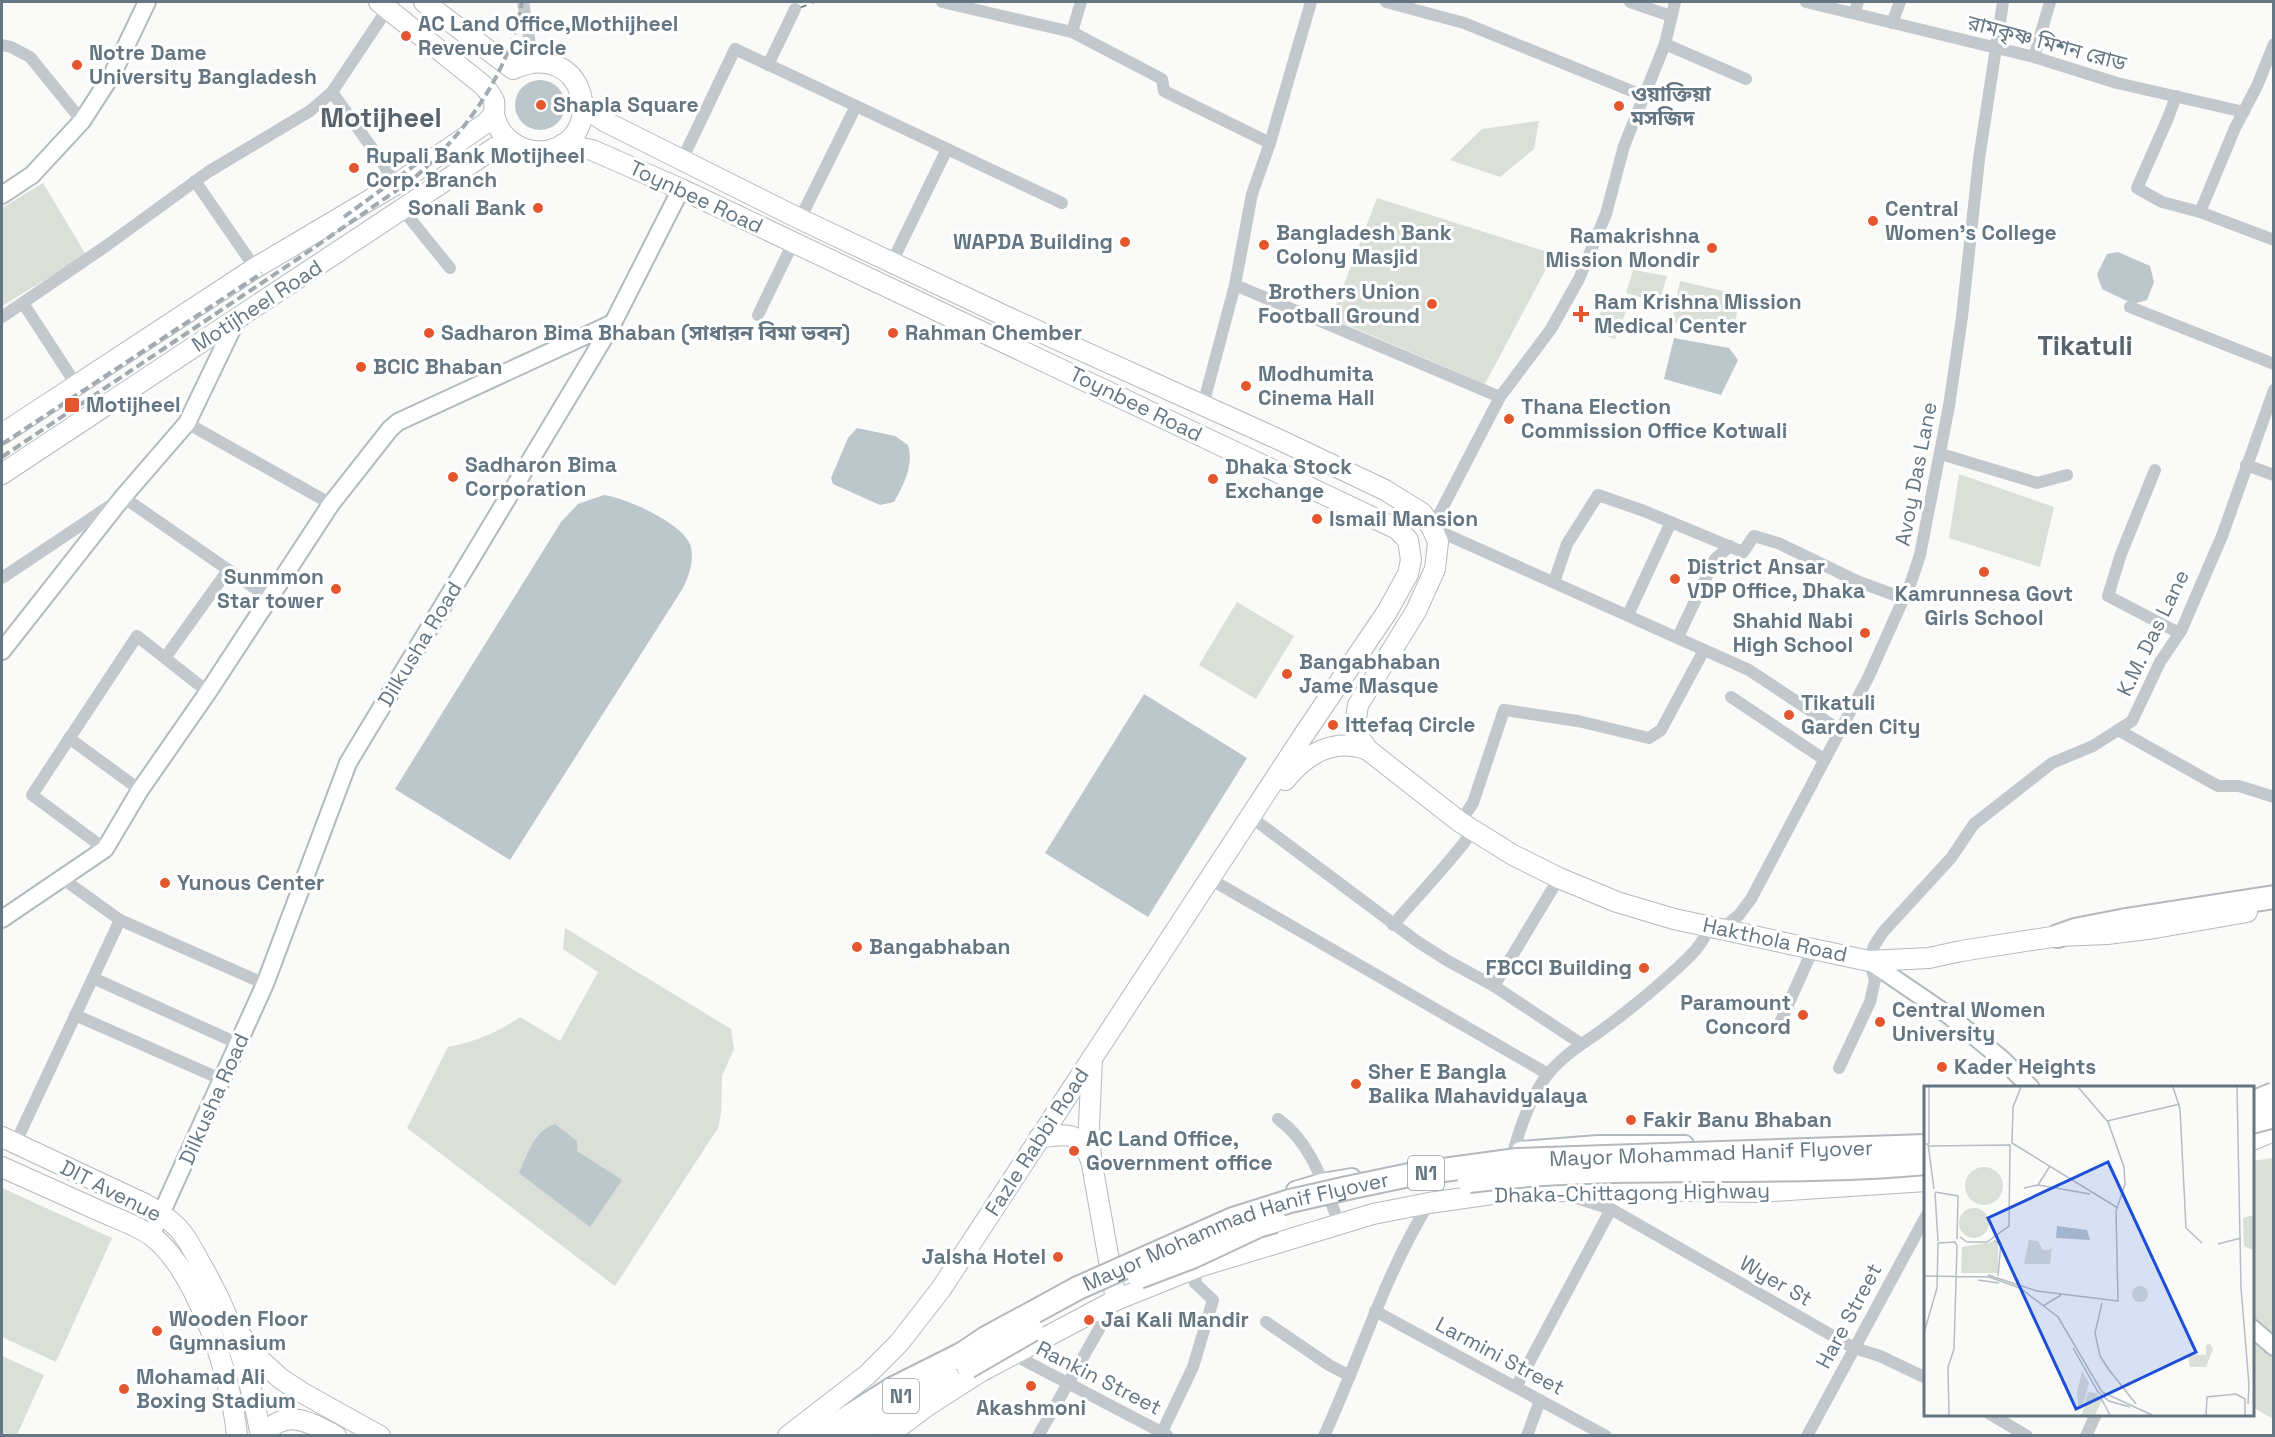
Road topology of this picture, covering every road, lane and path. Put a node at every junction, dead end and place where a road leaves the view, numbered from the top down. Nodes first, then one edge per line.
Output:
1 (147, 2) edge
2 (424, 2) edge
3 (523, 2) edge
4 (942, 2) edge
5 (1081, 2) edge
6 (1311, 2) edge
7 (1386, 2) edge
8 (1630, 2) edge
9 (1675, 2) edge
10 (1806, 2) edge
11 (1900, 2) edge
12 (2003, 2) edge
13 (2050, 2) edge
14 (384, 5) edge
15 (1856, 7) edge
16 (795, 9) dead end
17 (1671, 16) junction
18 (1892, 22) junction
19 (1072, 32) junction
20 (1665, 44) junction
21 (2274, 44) edge
22 (2, 45) edge
23 (1995, 48) junction
24 (2034, 57) junction
25 (533, 62) junction
26 (768, 65) junction
27 (1746, 79) dead end
28 (332, 92) junction
29 (1644, 96) junction
30 (2176, 96) junction
31 (856, 106) junction
32 (494, 108) junction
33 (591, 112) junction
34 (2244, 112) junction
35 (81, 121) junction
36 (1270, 143) junction
37 (514, 144) junction
38 (573, 146) junction
39 (947, 149) junction
40 (682, 160) junction
41 (195, 181) junction
42 (395, 185) junction
43 (681, 189) junction
44 (2, 195) edge
45 (1062, 203) dead end
46 (403, 210) junction
47 (2200, 212) junction
48 (800, 219) junction
49 (2274, 240) edge
50 (793, 243) junction
51 (892, 262) junction
52 (255, 268) junction
53 (450, 268) dead end
54 (1235, 285) junction
55 (23, 303) junction
56 (2130, 307) dead end
57 (758, 315) dead end
58 (2, 317) edge
59 (236, 321) junction
60 (613, 323) junction
61 (2274, 364) edge
62 (77, 386) junction
63 (2274, 390) edge
64 (1500, 397) junction
65 (1203, 405) junction
66 (187, 423) junction
67 (2, 434) edge
68 (1941, 454) junction
69 (1470, 456) junction
70 (2246, 465) junction
71 (2155, 470) dead end
72 (2, 474) edge
73 (2067, 475) dead end
74 (2274, 475) edge
75 (123, 497) junction
76 (330, 504) junction
77 (1411, 506) junction
78 (1671, 522) junction
79 (1432, 528) junction
80 (1730, 546) junction
81 (228, 570) junction
82 (2, 578) edge
83 (1554, 582) junction
84 (269, 598) junction
85 (1903, 598) junction
86 (1628, 615) junction
87 (2179, 633) junction
88 (1677, 638) junction
89 (1704, 650) junction
90 (2, 651) edge
91 (165, 657) junction
92 (1338, 687) junction
93 (208, 692) junction
94 (1731, 696) dead end
95 (1358, 705) junction
96 (2118, 730) junction
97 (1840, 731) junction
98 (69, 738) junction
99 (1368, 750) junction
100 (1825, 760) junction
101 (140, 790) junction
102 (2274, 797) edge
103 (1251, 817) junction
104 (1467, 827) junction
105 (105, 849) junction
106 (1559, 878) junction
107 (63, 879) junction
108 (1210, 879) junction
109 (2274, 897) edge
110 (2274, 908) edge
111 (2, 919) edge
112 (120, 920) junction
113 (1393, 925) junction
114 (1716, 927) junction
115 (2067, 933) junction
116 (1814, 949) junction
117 (1869, 961) junction
118 (93, 978) junction
119 (265, 984) junction
120 (1494, 986) junction
121 (75, 1015) junction
122 (1779, 1025) dead end
123 (1580, 1043) junction
124 (239, 1044) junction
125 (1092, 1056) junction
126 (1839, 1068) dead end
127 (1548, 1074) junction
128 (223, 1080) junction
129 (2029, 1086) edge
130 (1278, 1119) dead end
131 (2274, 1131) edge
132 (1924, 1136) edge
133 (1039, 1138) junction
134 (8, 1140) edge
135 (2254, 1140) edge
136 (1924, 1146) edge
137 (2274, 1147) edge
138 (2254, 1150) edge
139 (1513, 1151) junction
140 (1091, 1159) junction
141 (1924, 1163) edge
142 (2, 1167) edge
143 (1924, 1181) edge
144 (1322, 1182) junction
145 (1555, 1191) junction
146 (1506, 1192) junction
147 (1429, 1203) junction
148 (1611, 1209) junction
149 (162, 1214) junction
150 (1924, 1220) edge
151 (1339, 1223) junction
152 (151, 1236) junction
153 (191, 1246) junction
154 (172, 1257) junction
155 (1110, 1262) junction
156 (1198, 1267) junction
157 (1116, 1300) junction
158 (1375, 1311) junction
159 (231, 1321) junction
160 (1266, 1322) dead end
161 (2254, 1330) edge
162 (2274, 1347) edge
163 (1854, 1348) junction
164 (1012, 1354) junction
165 (965, 1360) junction
166 (1350, 1376) junction
167 (1924, 1377) edge
168 (1067, 1383) junction
169 (1516, 1387) junction
170 (1540, 1400) junction
171 (1993, 1416) edge
172 (2095, 1416) edge
173 (1165, 1434) edge
174 (1811, 1434) edge
175 (237, 1436) edge
176 (262, 1436) edge
177 (336, 1436) edge
178 (380, 1436) edge
179 (788, 1436) edge
180 (818, 1436) edge
181 (838, 1436) edge
182 (852, 1436) edge
183 (870, 1436) edge
184 (887, 1436) edge
185 (1038, 1436) edge
186 (1323, 1436) edge
187 (1527, 1436) edge
188 (1606, 1436) edge
189 (2026, 1436) edge
190 (2086, 1436) edge

1 - 35 street
2 - 25 main road
3 - 25 street
4 - 19 street
5 - 19 street
6 - 36 street
7 - 29 street
8 - 17 street
9 - 17 street
10 - 15 street, রামকৃষ্ণ মিশন রোড
11 - 18 street
12 - 23 street, Avoy Das Lane
13 - 24 street
14 - 28 street
14 - 32 main road
15 - 18 street, রামকৃষ্ণ মিশন রোড
16 - 26 street
17 - 20 street
18 - 23 street, রামকৃষ্ণ মিশন রোড
19 - 36 street
20 - 27 street
20 - 29 street
21 - 34 street
22 - 35 street
23 - 24 street, রামকৃষ্ণ মিশন রোড
23 - 68 street, Avoy Das Lane
24 - 30 street, রামকৃষ্ণ মিশন রোড
25 - 33 main road
26 - 31 street
26 - 40 street
28 - 41 street
28 - 42 street
29 - 64 street
30 - 34 street, রামকৃষ্ণ মিশন রোড
30 - 47 street
31 - 39 street
31 - 48 street
32 - 37 main road
32 - 42 main road, Motijheel Road
33 - 38 main road
33 - 40 main road, Toynbee Road
34 - 47 street
35 - 44 street
36 - 54 street
37 - 38 main road
37 - 46 main road, Motijheel Road
38 - 43 main road, Toynbee Road
39 - 45 street
39 - 51 street
40 - 48 main road, Toynbee Road
41 - 52 street
41 - 55 street
42 - 52 main road, Motijheel Road
43 - 50 main road, Toynbee Road
43 - 60 street, Dilkusha Road
46 - 53 street
46 - 59 main road, Motijheel Road
47 - 49 street
48 - 51 main road, Toynbee Road
50 - 57 street
50 - 92 main road, Toynbee Road
51 - 65 main road, Toynbee Road
52 - 62 main road, Motijheel Road
54 - 64 street
54 - 65 street
55 - 58 street
55 - 62 street
56 - 61 street
59 - 66 street
59 - 72 main road, Motijheel Road
60 - 76 street
60 - 119 street, Dilkusha Road
62 - 67 main road, Motijheel Road
63 - 70 street, K.M. Das Lane
64 - 69 street
65 - 77 main road, Toynbee Road
66 - 75 street
66 - 76 street
68 - 73 street
68 - 85 street, Avoy Das Lane
69 - 77 street
69 - 79 street
70 - 74 street
70 - 87 street, K.M. Das Lane
71 - 87 street
75 - 81 street
75 - 82 street
75 - 90 street
76 - 84 street
77 - 79 main road, Toynbee Road
78 - 80 street
78 - 83 street
78 - 86 street
79 - 83 street
79 - 95 main road
80 - 85 street
80 - 88 street
81 - 84 street
81 - 91 street
83 - 86 street
84 - 93 street
85 - 97 street, Avoy Das Lane
86 - 88 street
87 - 96 street, K.M. Das Lane
88 - 89 street
89 - 97 street
89 - 104 street
91 - 93 street
91 - 98 street
92 - 95 main road
92 - 103 main road, Toynbee Road
93 - 101 street
94 - 100 street
95 - 99 main road, Hakthola Road
96 - 102 street
96 - 117 street, K.M. Das Lane
97 - 100 street, Avoy Das Lane
98 - 101 street
98 - 105 street
99 - 103 main road
99 - 104 main road, Hakthola Road
100 - 114 street, Avoy Das Lane
101 - 105 street
103 - 108 main road, Fazle Rabbi Road
103 - 113 street
104 - 106 main road, Hakthola Road
104 - 113 street
105 - 107 street
106 - 114 main road, Hakthola Road
106 - 120 street
107 - 111 street
107 - 112 street
108 - 125 main road, Fazle Rabbi Road
108 - 127 street
109 - 115 highway
110 - 115 main road, Hakthola Road
112 - 118 street
112 - 119 street
113 - 120 street
114 - 116 main road, Hakthola Road
114 - 123 street
115 - 117 main road, Hakthola Road
116 - 117 main road, Hakthola Road
116 - 122 street
117 - 126 street
117 - 129 street
118 - 121 street
118 - 124 street
119 - 124 street, Dilkusha Road
120 - 123 street
121 - 128 street
121 - 134 street
123 - 127 street
124 - 128 street, Dilkusha Road
125 - 133 main road, Fazle Rabbi Road
125 - 140 main road
127 - 139 street
128 - 149 street, Dilkusha Road
130 - 144 street
131 - 135 main road
132 - 139 street
133 - 140 main road
133 - 179 main road, Fazle Rabbi Road
134 - 149 main road, DIT Avenue
136 - 165 highway, Mayor Mohammad Hanif Flyover / N1, bridge
137 - 138 main road
139 - 144 street
139 - 146 street
140 - 155 main road
141 - 165 highway, Mayor Mohammad Hanif Flyover / N1, bridge
142 - 152 main road, DIT Avenue
143 - 145 main road, Dhaka-Chittagong Highway
144 - 151 street
144 - 155 street
145 - 146 main road, Dhaka-Chittagong Highway
145 - 148 street, Wyer St
146 - 147 main road, Dhaka-Chittagong Highway
147 - 151 main road, Dhaka-Chittagong Highway
147 - 158 street
148 - 163 street, Wyer St
148 - 169 street
149 - 152 street, Dilkusha Road
149 - 153 main road, DIT Avenue
150 - 163 street, Hare Street
151 - 156 main road, Dhaka-Chittagong Highway
152 - 154 main road, DIT Avenue
153 - 154 main road
153 - 159 main road, DIT Avenue
154 - 175 main road, DIT Avenue
155 - 157 main road
156 - 157 main road, Dhaka-Chittagong Highway
156 - 173 street
157 - 164 main road, Dhaka-Chittagong Highway
157 - 168 street
158 - 166 street
158 - 169 street, Larmini Street
159 - 176 main road, DIT Avenue
159 - 178 main road
160 - 166 street
161 - 162 street
163 - 167 street, Wyer St
163 - 174 street, Hare Street
164 - 168 street, Rankin Street
164 - 184 main road, Dhaka-Chittagong Highway
165 - 180 highway
165 - 181 highway, Mayor Mohammad Hanif Flyover / N1
165 - 182 highway, Mayor Mohammad Hanif Flyover / N1
165 - 183 highway
166 - 186 street
168 - 173 street, Rankin Street
168 - 185 street
169 - 170 street, Larmini Street
170 - 187 street
170 - 188 street, Larmini Street
171 - 189 street
172 - 190 street
176 - 177 main road, DIT Avenue

